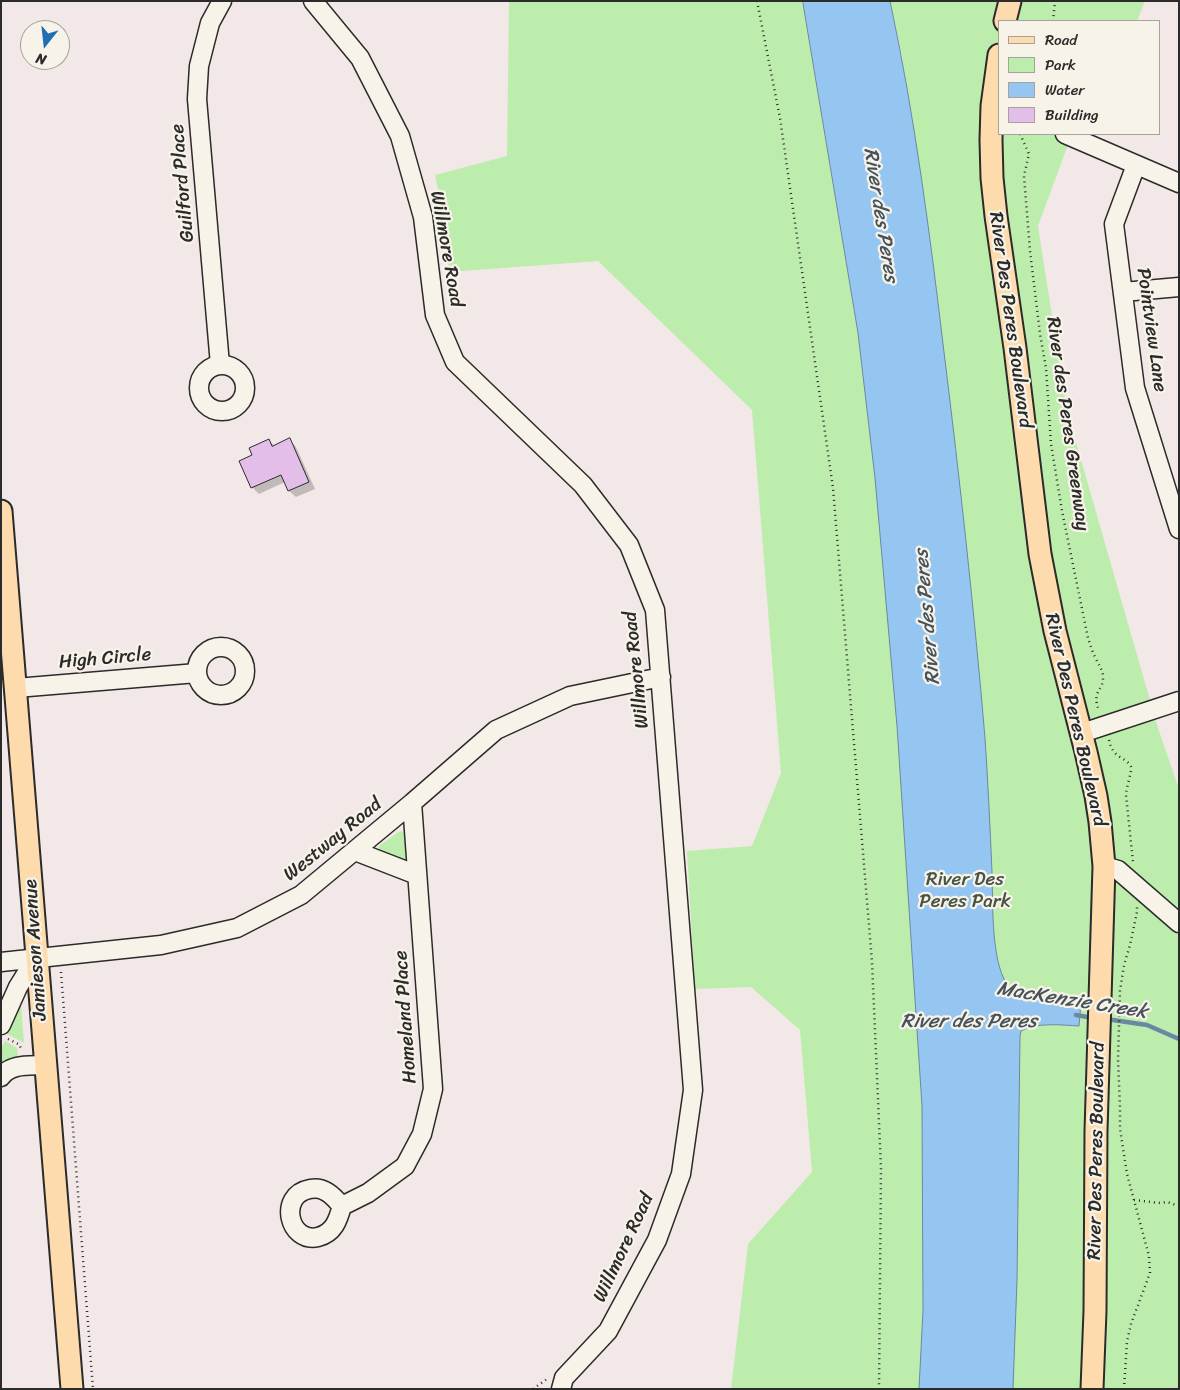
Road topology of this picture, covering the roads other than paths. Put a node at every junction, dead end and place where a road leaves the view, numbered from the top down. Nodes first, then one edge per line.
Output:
1 (222, 1) edge
2 (312, 1) edge
3 (1010, 1) edge
4 (1005, 20) edge
5 (998, 68) edge
6 (995, 107) edge
7 (1067, 135) edge
8 (1136, 165) junction
9 (1179, 183) edge
10 (1179, 287) edge
11 (1123, 292) junction
12 (220, 365) dead end
13 (1, 511) edge
14 (1179, 529) edge
15 (2, 540) edge
16 (197, 673) dead end
17 (661, 677) junction
18 (16, 688) junction
19 (1179, 701) edge
20 (1082, 734) junction
21 (412, 803) junction
22 (355, 851) junction
23 (1104, 866) junction
24 (417, 875) junction
25 (1179, 922) edge
26 (36, 958) junction
27 (1, 962) edge
28 (3, 1025) edge
29 (45, 1065) junction
30 (1, 1077) edge
31 (342, 1206) dead end
32 (556, 1383) edge
33 (72, 1389) edge
34 (1092, 1389) edge

1 - 12 street, Guilford Place
2 - 17 street, Willmore Road
3 - 4 main road
5 - 6 main road, River Des Peres Boulevard
6 - 20 main road, River Des Peres Boulevard
7 - 8 street
8 - 9 street
8 - 11 street, Pointview Lane
10 - 11 street
11 - 14 street, Pointview Lane
13 - 15 main road, Jamieson Avenue
15 - 18 main road, Jamieson Avenue
16 - 18 street, High Circle
17 - 21 street, Westway Road
17 - 32 street, Willmore Road
18 - 26 main road, Jamieson Avenue
19 - 20 street
20 - 23 main road, River Des Peres Boulevard
21 - 22 street, Westway Road
21 - 24 street, Homeland Place
22 - 24 street
22 - 26 street, Westway Road
23 - 25 street
23 - 34 main road, River Des Peres Boulevard
24 - 31 street, Homeland Place
26 - 27 street, Westway Road
26 - 28 street
26 - 29 main road, Jamieson Avenue
29 - 30 street
29 - 33 main road, Jamieson Avenue

